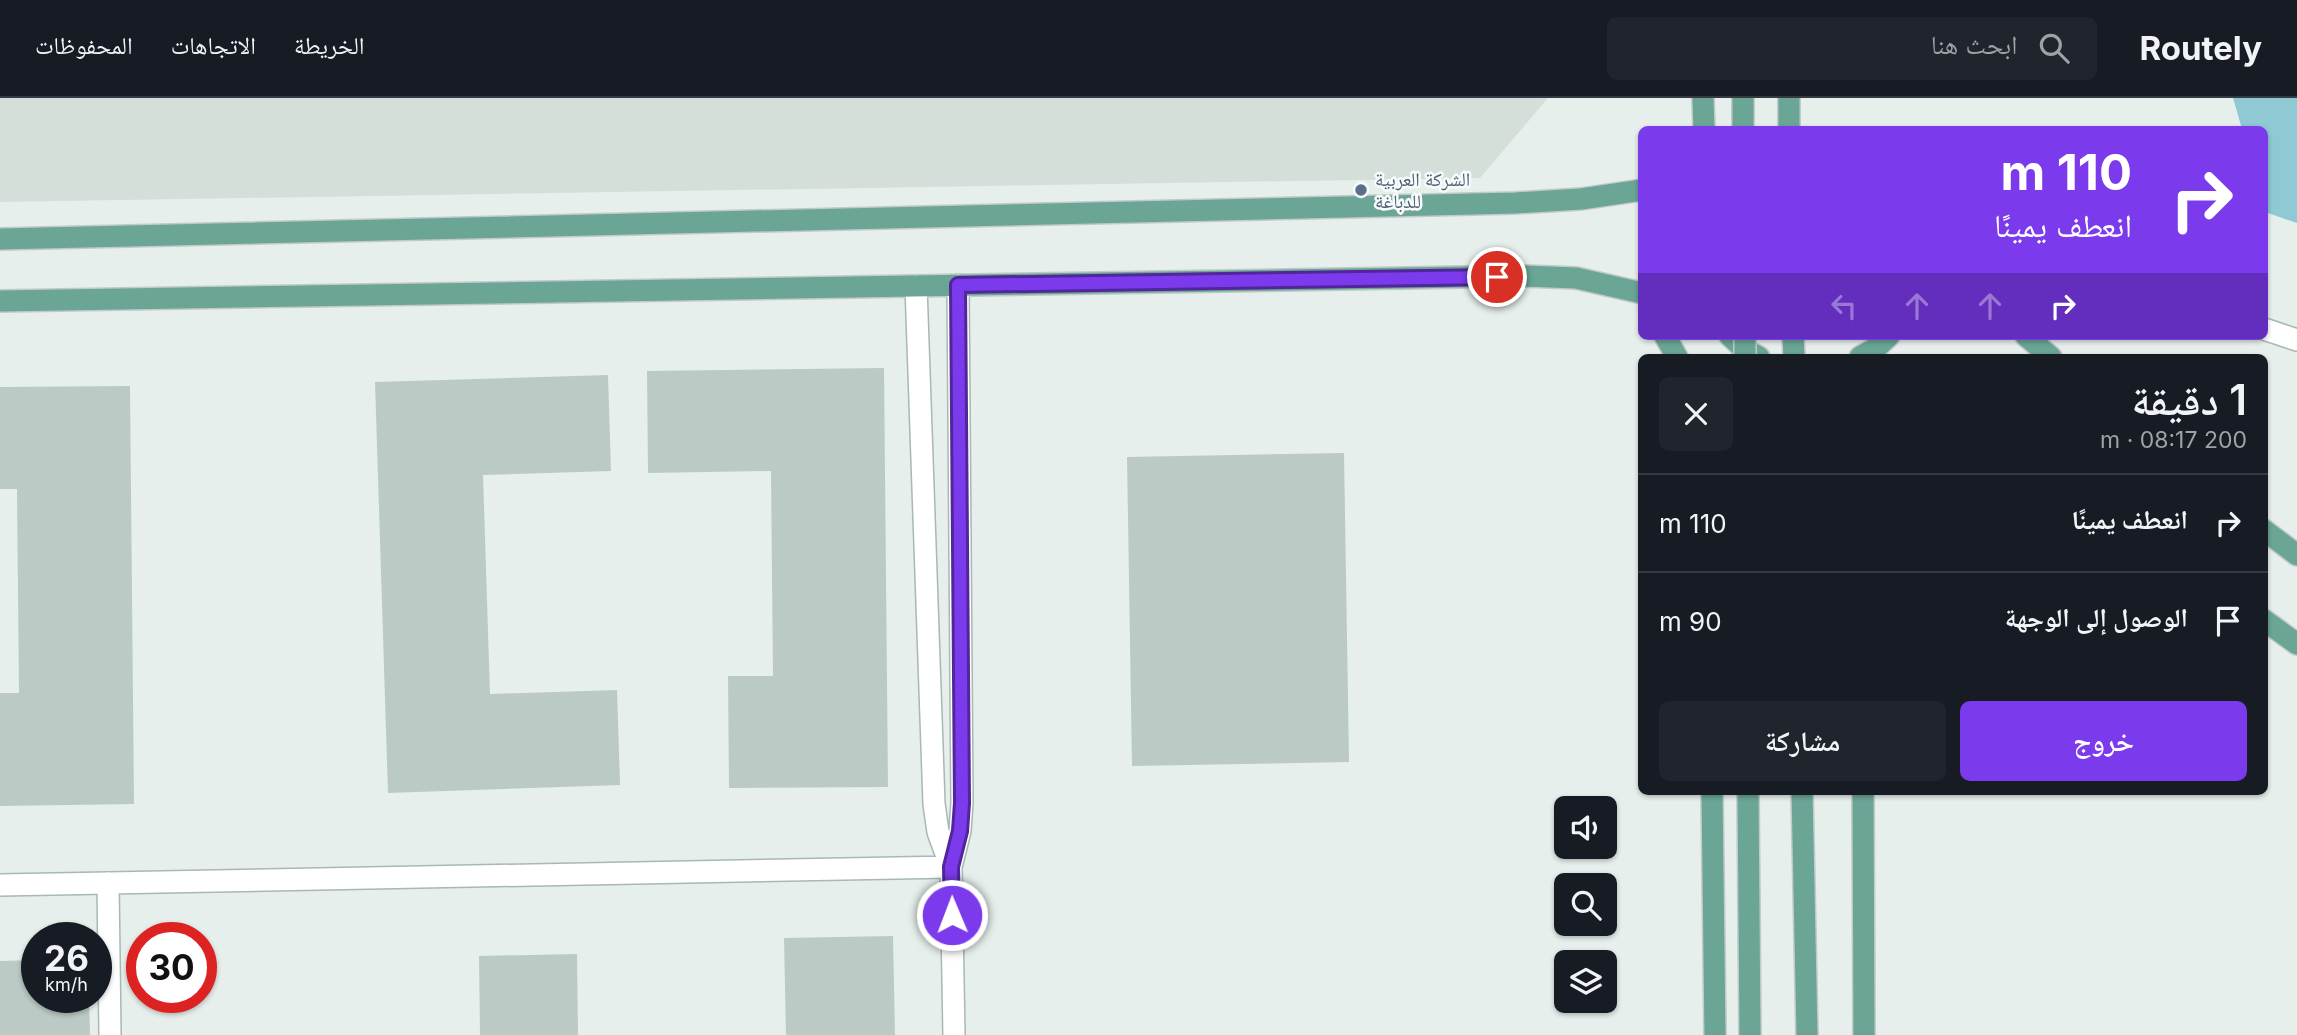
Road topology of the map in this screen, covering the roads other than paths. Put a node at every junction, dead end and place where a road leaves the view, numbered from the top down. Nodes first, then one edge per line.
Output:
1 (1703, 98) edge
2 (1743, 98) edge
3 (1788, 98) edge
4 (1704, 126) edge
5 (1743, 126) edge
6 (1789, 126) edge
7 (1638, 191) edge
8 (0, 239) edge
9 (958, 285) junction
10 (916, 286) junction
11 (1634, 290) edge
12 (0, 301) edge
13 (2268, 329) edge
14 (1734, 340) edge
15 (2031, 340) edge
16 (2297, 340) edge
17 (1753, 354) edge
18 (2047, 354) edge
19 (2268, 533) edge
20 (2297, 555) edge
21 (2268, 623) edge
22 (2297, 644) edge
23 (1712, 795) edge
24 (1748, 795) edge
25 (1802, 795) edge
26 (1863, 795) edge
27 (951, 867) junction
28 (108, 883) junction
29 (0, 885) edge
30 (110, 1035) edge
31 (954, 1035) edge
32 (1715, 1035) edge
33 (1751, 1035) edge
34 (1807, 1035) edge
35 (1864, 1035) edge

1 - 4 main road
2 - 5 main road
3 - 6 main road
7 - 8 main road
9 - 10 main road
9 - 11 main road
9 - 27 street
10 - 12 main road
10 - 27 street
13 - 16 street
14 - 17 main road
15 - 18 main road
19 - 20 main road
21 - 22 main road
23 - 32 main road
24 - 33 main road
25 - 34 main road
26 - 35 main road
27 - 28 street
27 - 31 street
28 - 29 street
28 - 30 street

